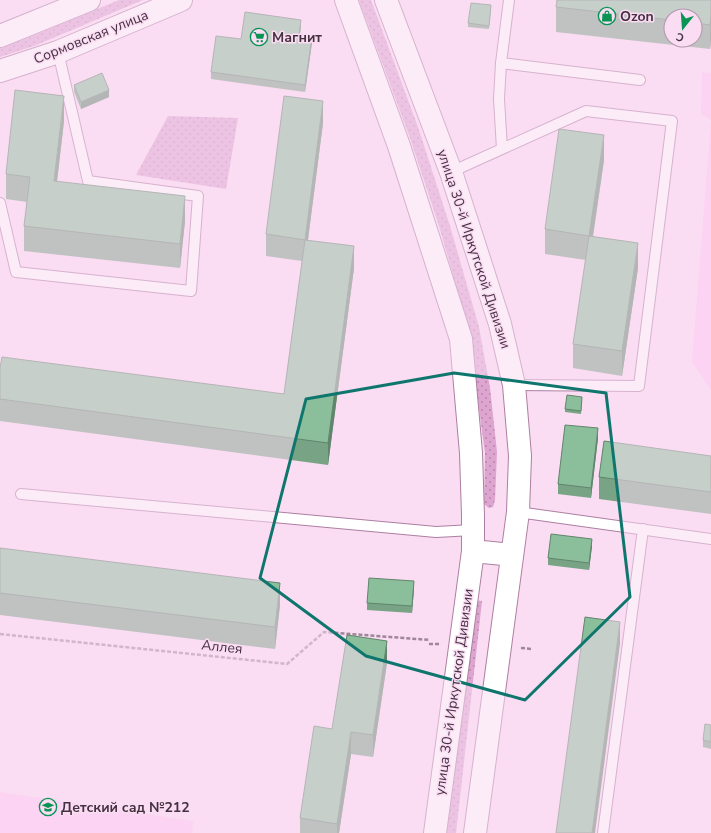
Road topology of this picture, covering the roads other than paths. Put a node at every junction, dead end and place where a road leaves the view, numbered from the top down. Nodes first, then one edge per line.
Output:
1 (89, 0) edge
2 (181, 0) edge
3 (346, 0) edge
4 (386, 0) edge
5 (509, 0) edge
6 (0, 36) edge
7 (58, 52) junction
8 (501, 63) junction
9 (0, 71) edge
10 (640, 80) dead end
11 (502, 149) junction
12 (451, 172) junction
13 (0, 202) edge
14 (514, 385) junction
15 (21, 494) dead end
16 (518, 512) junction
17 (642, 529) junction
18 (711, 539) edge
19 (473, 541) junction
20 (512, 555) junction
21 (435, 833) edge
22 (475, 833) edge
23 (603, 833) edge

1 - 6 street
2 - 7 street, Сормовская улица
3 - 19 street, улица 30-й Иркутской Дивизии
4 - 12 street, улица 30-й Иркутской Дивизии
5 - 8 lane
7 - 9 street, Сормовская улица
7 - 13 lane
8 - 10 lane
8 - 11 lane
11 - 12 lane
11 - 14 lane
12 - 14 street, улица 30-й Иркутской Дивизии
14 - 16 street, улица 30-й Иркутской Дивизии
15 - 19 lane
16 - 17 lane
16 - 20 street, улица 30-й Иркутской Дивизии
17 - 18 lane
17 - 23 lane
19 - 20 street
19 - 21 street, улица 30-й Иркутской Дивизии
20 - 22 street, улица 30-й Иркутской Дивизии

